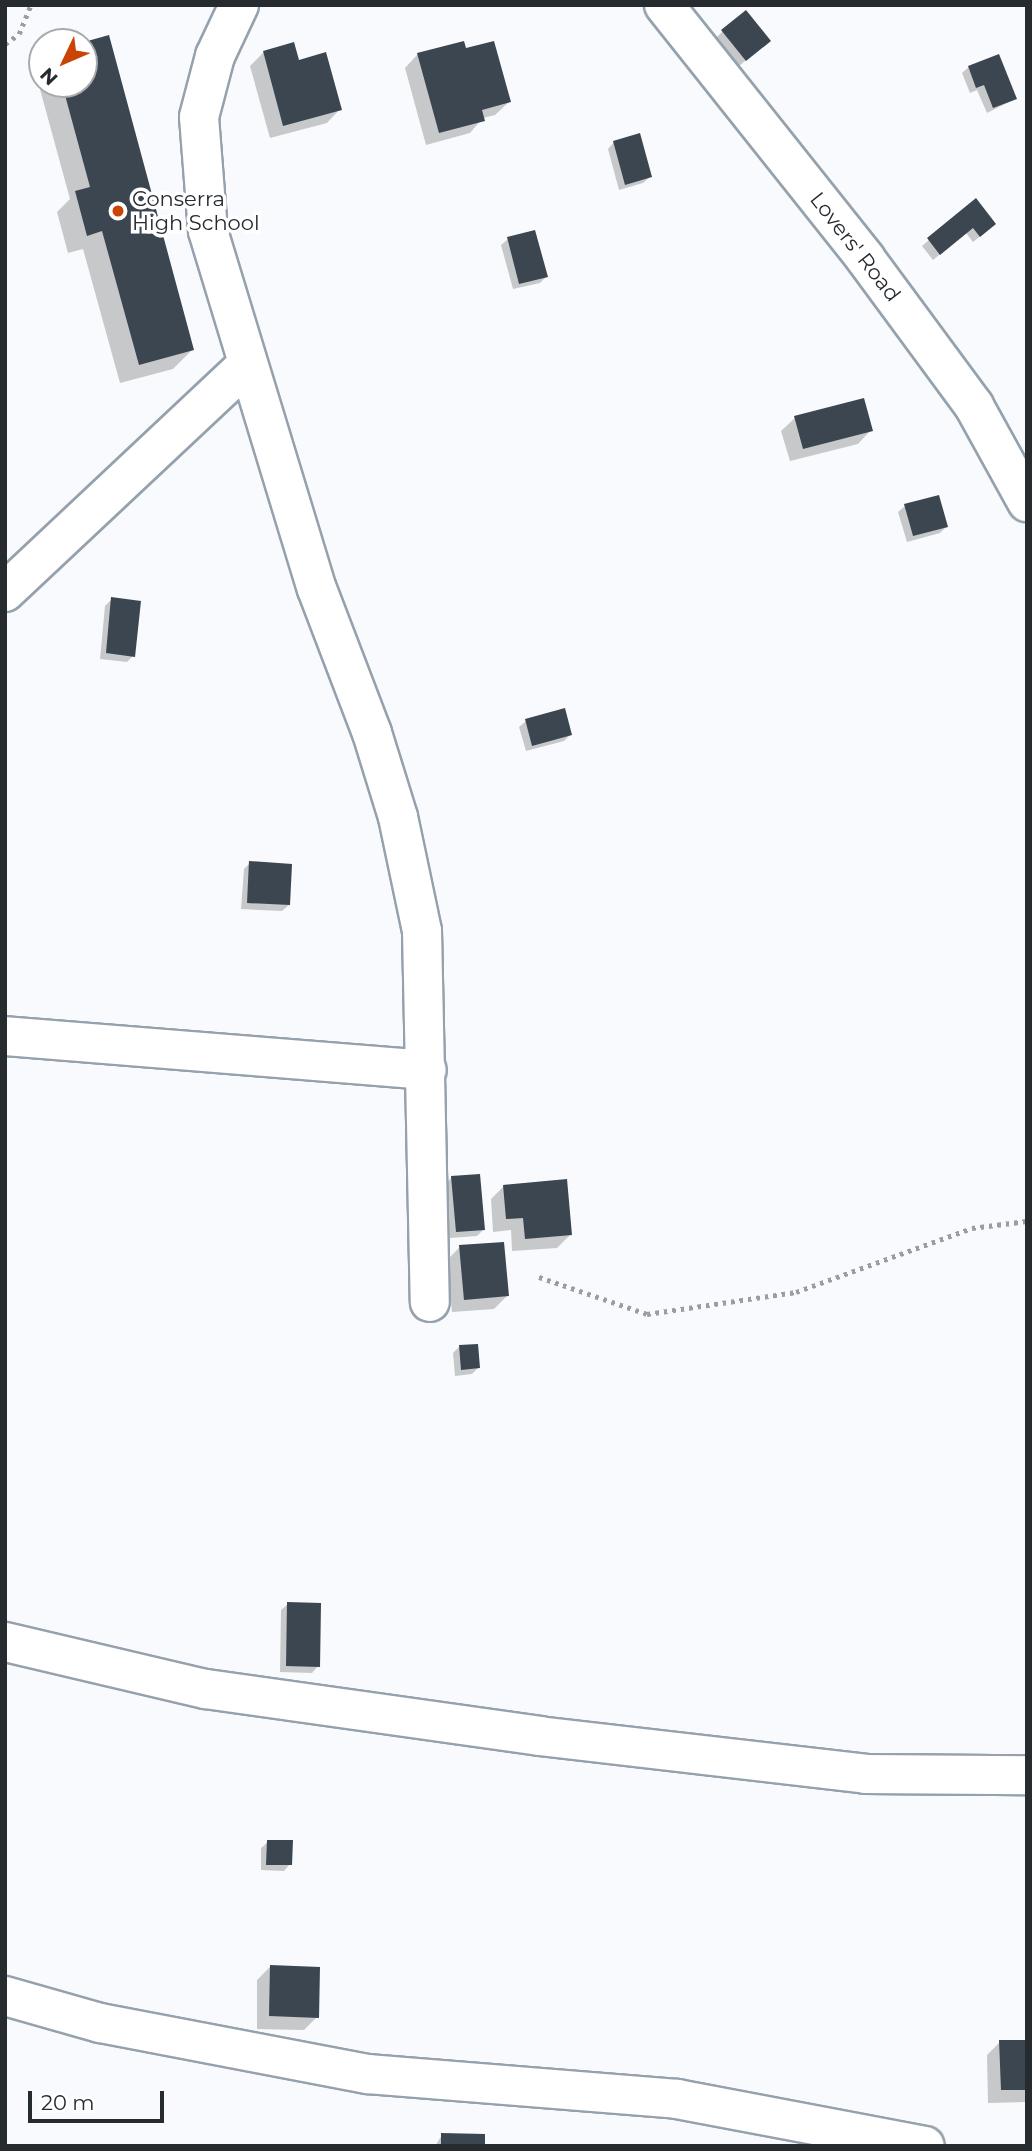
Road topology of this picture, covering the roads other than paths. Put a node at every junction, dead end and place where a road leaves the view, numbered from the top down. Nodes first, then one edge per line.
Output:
1 (239, 5) edge
2 (664, 5) edge
3 (246, 366) junction
4 (1027, 502) edge
5 (5, 592) edge
6 (5, 1036) edge
7 (427, 1070) junction
8 (430, 1302) dead end
9 (5, 1642) edge
10 (1027, 1775) edge
11 (5, 1996) edge
12 (925, 2146) edge

1 - 3 street
2 - 4 street, Lovers' Road
3 - 5 street
3 - 7 street
6 - 7 street
7 - 8 street
9 - 10 street
11 - 12 street

